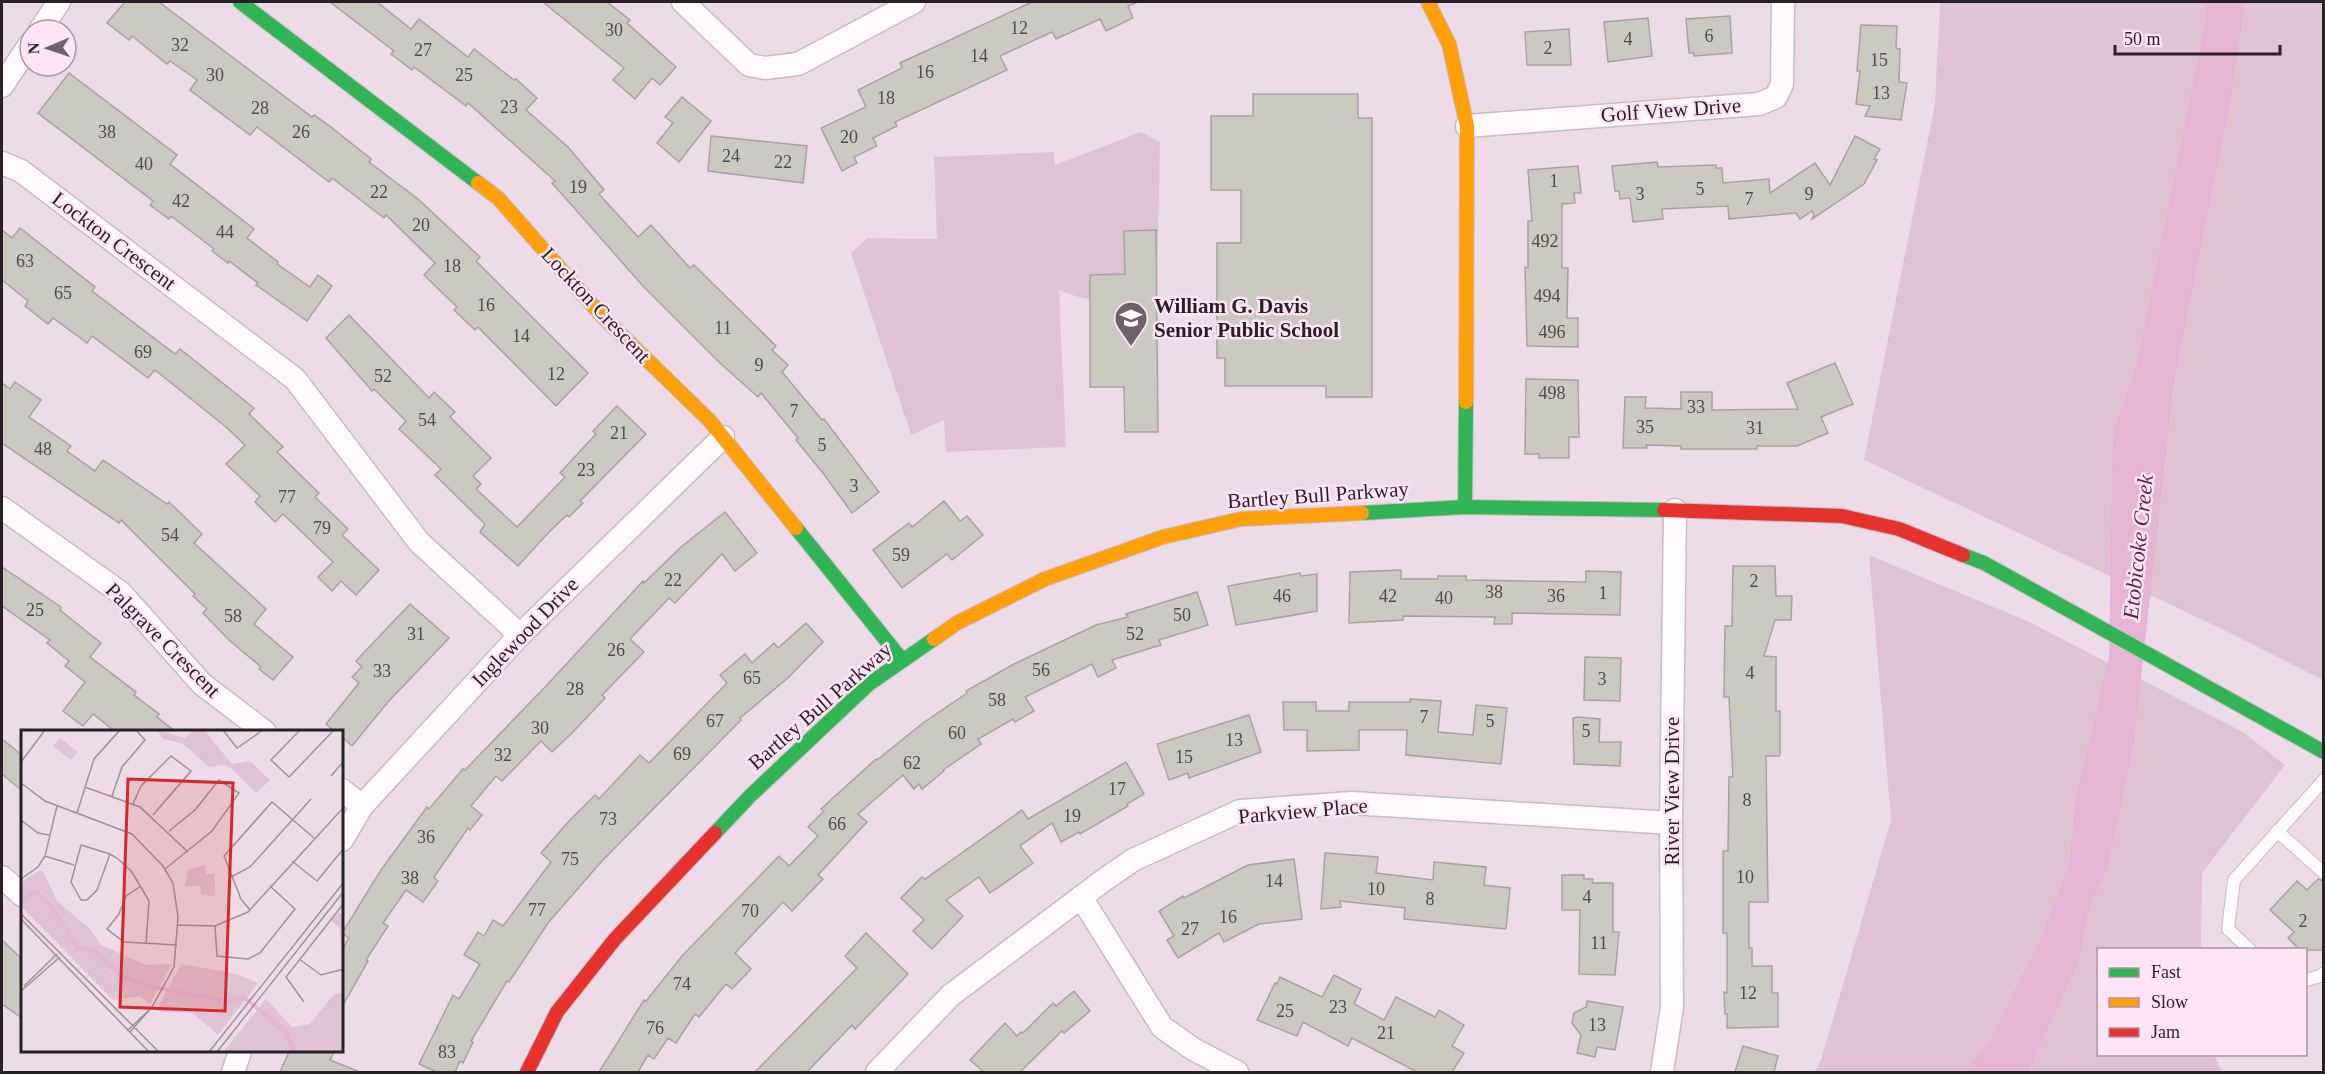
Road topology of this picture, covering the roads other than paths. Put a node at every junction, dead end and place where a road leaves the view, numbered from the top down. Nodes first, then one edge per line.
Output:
1 (59, 2) edge
2 (240, 2) edge
3 (683, 2) edge
4 (914, 2) edge
5 (1428, 2) edge
6 (1783, 2) edge
7 (48, 18) edge
8 (18, 62) edge
9 (2, 86) edge
10 (1467, 126) junction
11 (2, 163) edge
12 (723, 437) junction
13 (1465, 507) junction
14 (2, 508) edge
15 (1676, 510) junction
16 (520, 635) junction
17 (902, 660) junction
18 (262, 730) edge
19 (2324, 752) edge
20 (2324, 780) edge
21 (344, 792) edge
22 (362, 806) junction
23 (1671, 823) junction
24 (2277, 831) junction
25 (344, 837) edge
26 (2324, 873) edge
27 (2, 877) edge
28 (21, 894) edge
29 (1081, 897) junction
30 (2248, 948) edge
31 (2324, 973) edge
32 (2307, 981) edge
33 (240, 1053) edge
34 (233, 1072) edge
35 (527, 1072) edge
36 (877, 1072) edge
37 (1237, 1072) edge
38 (1662, 1072) edge

1 - 7 street
2 - 12 street, Lockton Crescent
3 - 4 street
5 - 10 street
6 - 10 street, Golf View Drive
8 - 9 street
10 - 13 street
11 - 16 street, Lockton Crescent
12 - 16 street, Inglewood Drive
12 - 17 street, Lockton Crescent
13 - 15 street, Bartley Bull Parkway
13 - 17 street, Bartley Bull Parkway
14 - 18 street, Palgrave Crescent
15 - 19 street, Bartley Bull Parkway
15 - 23 street, River View Drive
16 - 22 street, Inglewood Drive
17 - 35 street, Bartley Bull Parkway
20 - 24 lane
21 - 22 street
22 - 25 street, Inglewood Drive
23 - 29 street, Parkview Place
23 - 38 street, River View Drive
24 - 26 lane
24 - 30 lane
27 - 28 street
29 - 36 street, Parkview Place
29 - 37 street
31 - 32 lane
33 - 34 street

